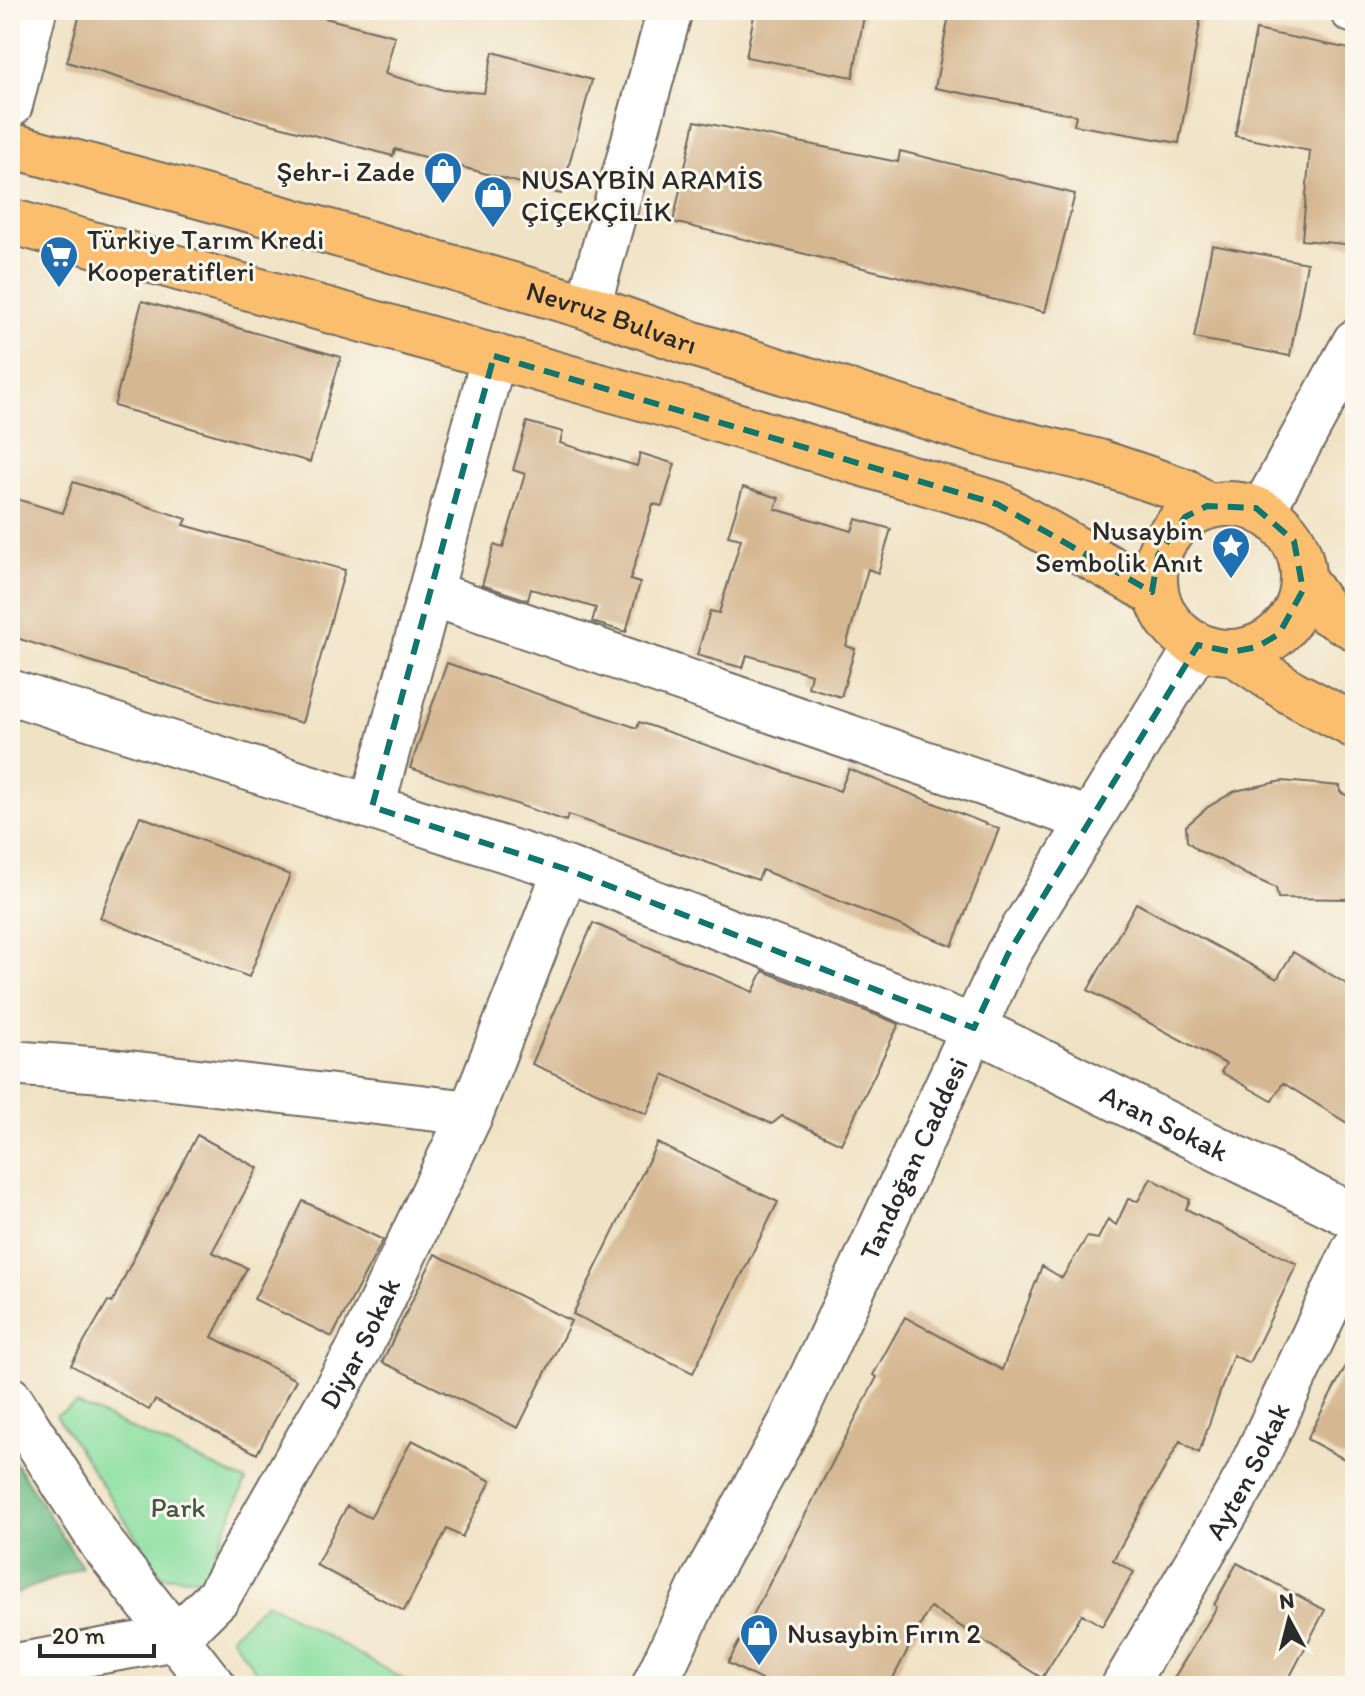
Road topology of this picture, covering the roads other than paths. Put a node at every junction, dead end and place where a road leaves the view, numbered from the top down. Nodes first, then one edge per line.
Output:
1 (34, 10) edge
2 (670, 10) edge
3 (10, 105) edge
4 (10, 145) edge
5 (10, 221) edge
6 (588, 307) junction
7 (1355, 342) edge
8 (494, 356) junction
9 (1207, 506) junction
10 (1262, 512) junction
11 (1303, 579) junction
12 (430, 593) junction
13 (1156, 594) junction
14 (1355, 628) edge
15 (1215, 648) junction
16 (10, 692) edge
17 (1355, 726) edge
18 (372, 807) junction
19 (1090, 820) junction
20 (566, 869) junction
21 (974, 1028) junction
22 (10, 1063) edge
23 (471, 1113) junction
24 (1355, 1217) edge
25 (1355, 1248) edge
26 (10, 1399) edge
27 (176, 1638) junction
28 (10, 1667) edge
29 (213, 1686) edge
30 (654, 1686) edge
31 (1124, 1686) edge

1 - 3 street
2 - 6 street
4 - 6 main road, Nevruz Bulvarı
5 - 8 main road
6 - 9 main road, Nevruz Bulvarı
7 - 10 street
8 - 12 street
8 - 13 main road
9 - 10 main road
9 - 13 main road
10 - 11 main road
11 - 14 main road
11 - 15 main road
12 - 18 street
12 - 19 street
13 - 15 main road
15 - 17 main road
15 - 19 street, Tandoğan Caddesi
16 - 18 street, Aran Sokak
18 - 20 street, Aran Sokak
19 - 21 street, Tandoğan Caddesi
20 - 21 street, Aran Sokak
20 - 23 street, Diyar Sokak
21 - 24 street, Aran Sokak
21 - 30 street, Tandoğan Caddesi
22 - 23 street
23 - 27 street, Diyar Sokak
25 - 31 street, Ayten Sokak
26 - 27 street
27 - 28 street
27 - 29 street

